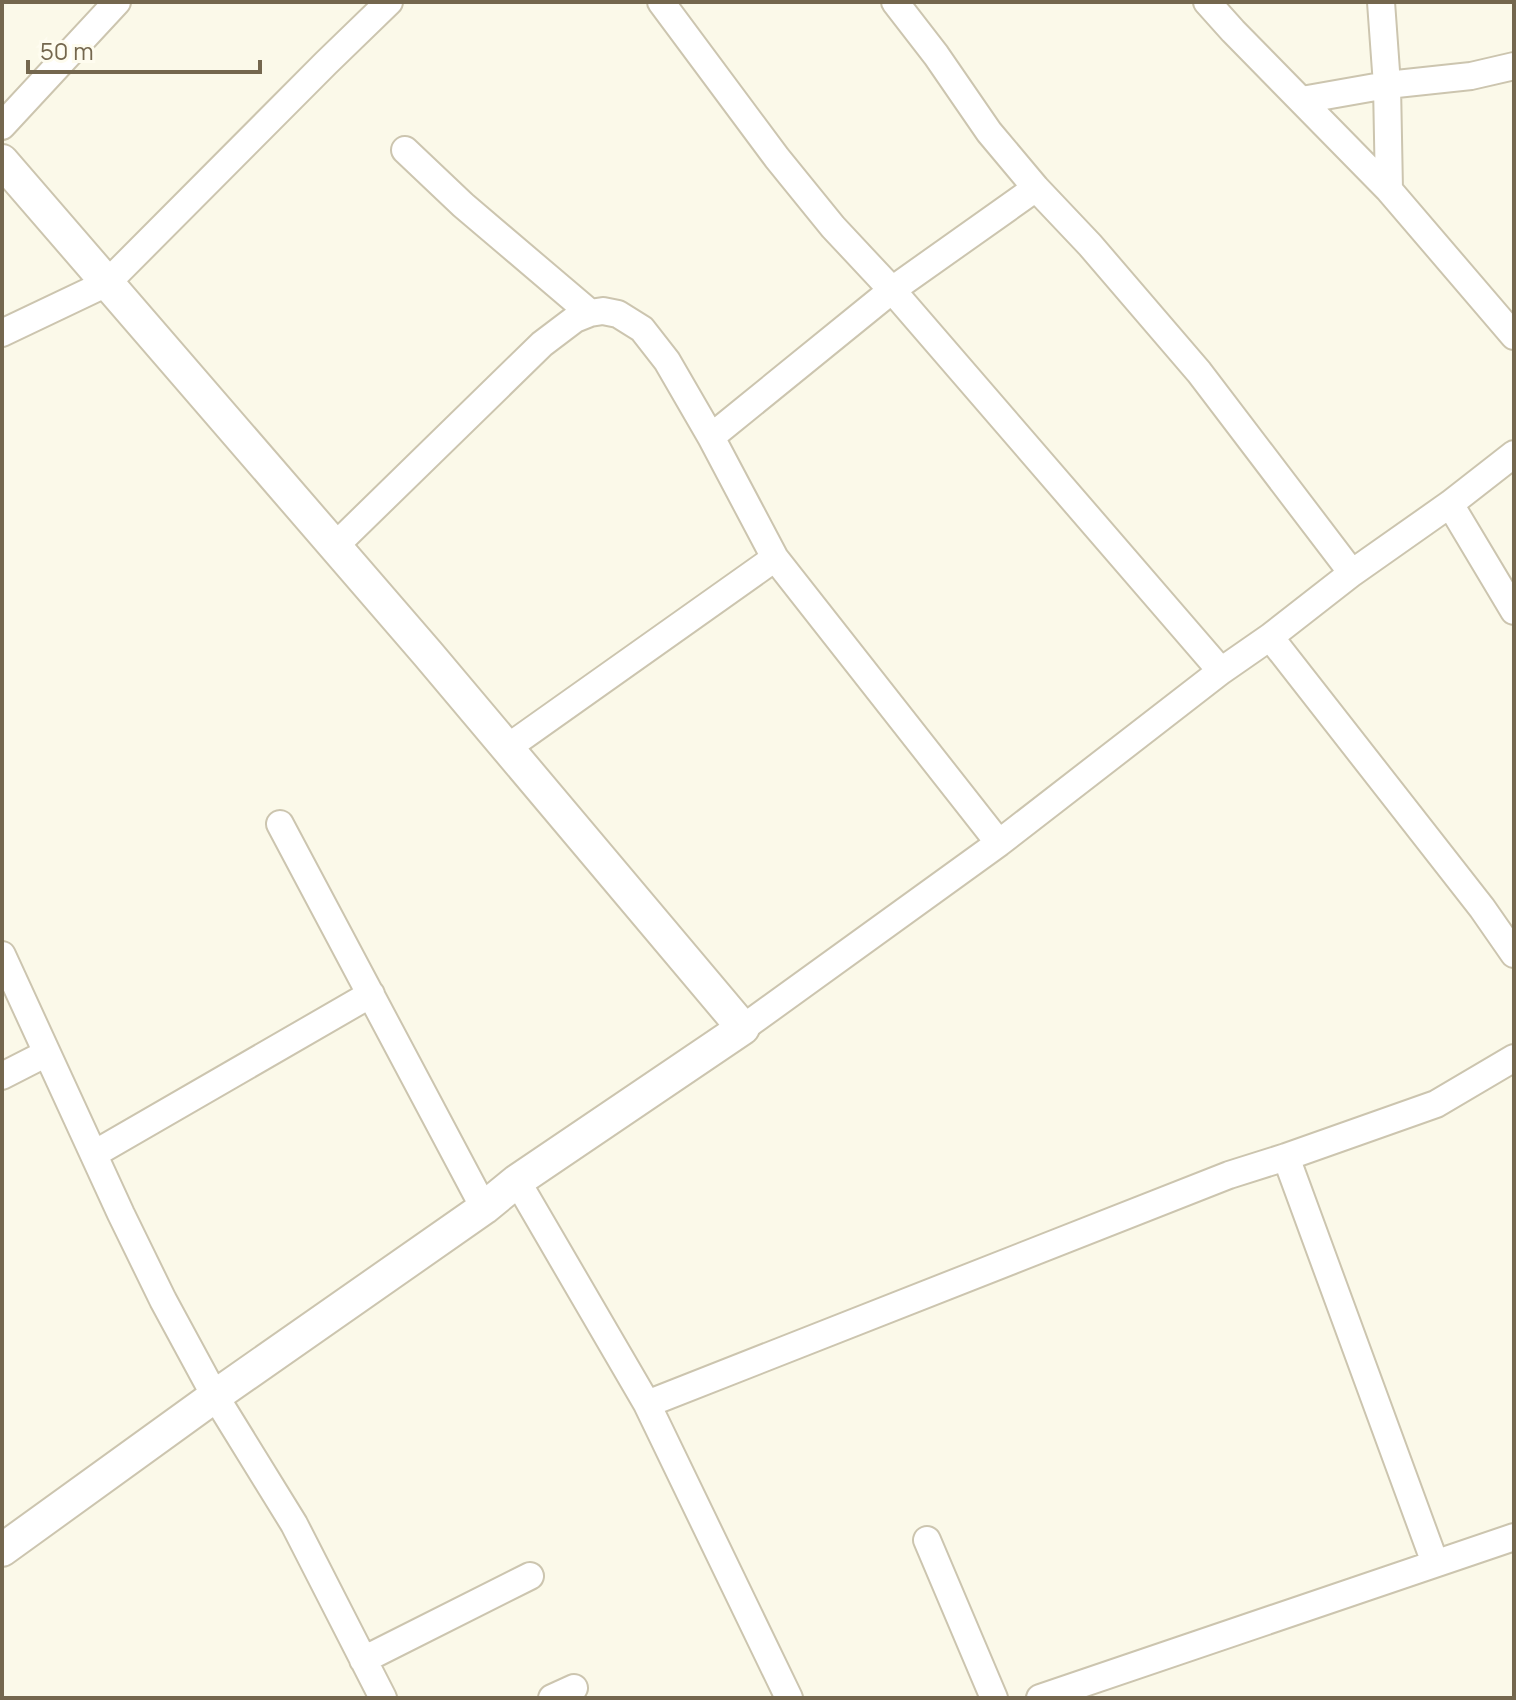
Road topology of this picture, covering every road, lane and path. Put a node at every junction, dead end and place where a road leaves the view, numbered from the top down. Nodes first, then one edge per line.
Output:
1 (117, 2) edge
2 (389, 2) edge
3 (661, 2) edge
4 (895, 2) edge
5 (1207, 2) edge
6 (1381, 2) edge
7 (1514, 66) edge
8 (1387, 85) junction
9 (1302, 100) junction
10 (2, 126) edge
11 (405, 150) dead end
12 (2, 161) edge
13 (1036, 188) junction
14 (1389, 190) junction
15 (107, 283) junction
16 (892, 290) junction
17 (590, 313) junction
18 (2, 333) edge
19 (1514, 336) edge
20 (711, 437) junction
21 (1514, 454) edge
22 (1450, 504) junction
23 (334, 547) junction
24 (775, 558) junction
25 (1352, 573) junction
26 (1514, 611) edge
27 (1270, 637) junction
28 (1221, 671) junction
29 (507, 748) junction
30 (280, 824) dead end
31 (999, 843) junction
32 (1514, 954) edge
33 (2, 955) edge
34 (371, 994) junction
35 (743, 1028) junction
36 (47, 1053) junction
37 (1514, 1058) edge
38 (2, 1076) edge
39 (94, 1154) junction
40 (1286, 1157) junction
41 (517, 1181) junction
42 (484, 1208) junction
43 (215, 1396) junction
44 (647, 1404) junction
45 (1514, 1537) edge
46 (927, 1540) dead end
47 (2, 1550) edge
48 (1435, 1563) junction
49 (530, 1576) dead end
50 (363, 1660) junction
51 (383, 1698) edge
52 (789, 1698) edge
53 (994, 1698) edge
54 (1040, 1698) edge

1 - 10 street
2 - 15 street
3 - 16 street
4 - 13 street
5 - 9 street
6 - 8 street
7 - 8 street
8 - 9 street
8 - 14 street
9 - 14 street
11 - 17 street
12 - 15 street
13 - 16 street
13 - 25 street
14 - 19 street
15 - 18 street
15 - 23 street
16 - 20 street
16 - 28 street
17 - 20 street
17 - 23 street
20 - 24 street
21 - 22 street
22 - 25 street
22 - 26 street
23 - 29 street
24 - 29 street
24 - 31 street
25 - 27 street
27 - 28 street
27 - 32 street
28 - 31 street
29 - 35 street
30 - 34 street
31 - 35 street
33 - 36 street
34 - 39 street
34 - 42 street
35 - 41 street
36 - 38 street
36 - 39 street
37 - 40 street
39 - 43 street
40 - 44 street
40 - 48 street
41 - 42 street
41 - 44 street
42 - 43 street
43 - 47 street
43 - 50 street
44 - 52 street
45 - 48 street
46 - 53 street
48 - 54 street
49 - 50 street
50 - 51 street

